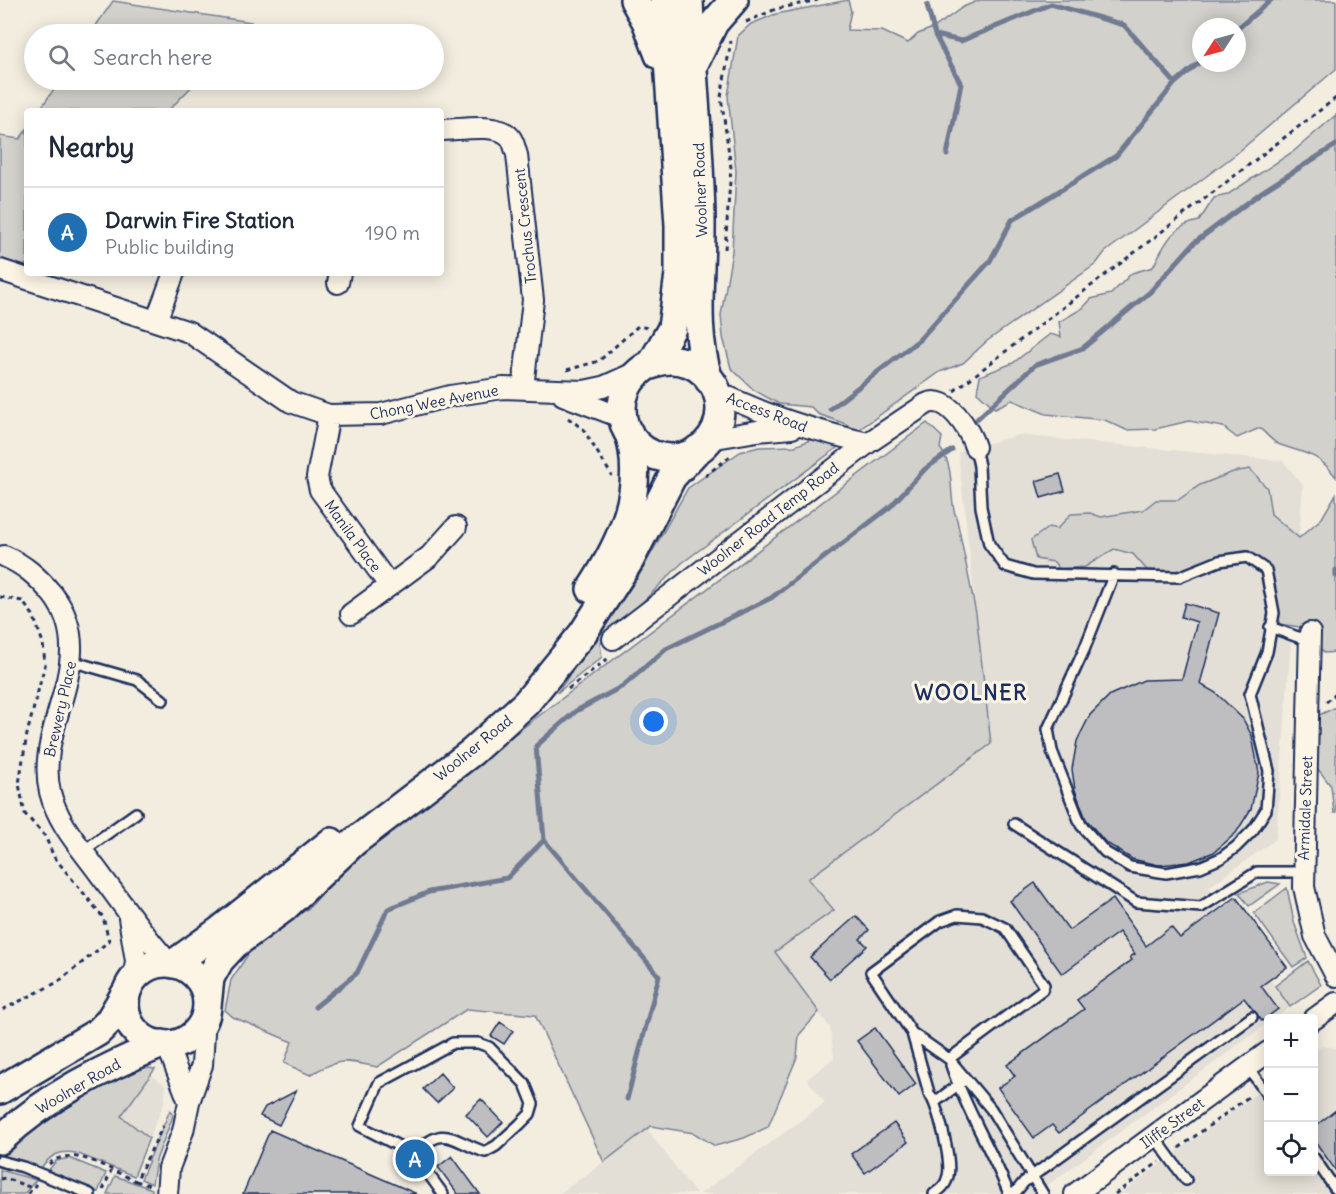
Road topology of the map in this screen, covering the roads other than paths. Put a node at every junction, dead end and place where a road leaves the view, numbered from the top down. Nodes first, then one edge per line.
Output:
1 (634, 0) edge
2 (664, 0) edge
3 (689, 0) edge
4 (734, 0) edge
5 (681, 74) junction
6 (444, 130) edge
7 (0, 270) edge
8 (173, 276) edge
9 (156, 321) junction
10 (647, 367) junction
11 (713, 385) junction
12 (533, 389) junction
13 (329, 415) junction
14 (626, 426) junction
15 (819, 431) junction
16 (868, 443) junction
17 (704, 444) junction
18 (975, 447) joint
19 (456, 527) dead end
20 (1, 553) edge
21 (1114, 574) junction
22 (389, 585) junction
23 (351, 614) dead end
24 (1270, 627) junction
25 (1310, 637) joint
26 (614, 646) road end
27 (71, 662) junction
28 (163, 700) dead end
29 (136, 813) dead end
30 (1014, 824) dead end
31 (83, 851) junction
32 (1303, 872) junction
33 (123, 904) junction
34 (171, 963) junction
35 (1336, 976) edge
36 (130, 985) junction
37 (1336, 1003) edge
38 (206, 1012) junction
39 (1318, 1016) edge
40 (1252, 1017) dead end
41 (912, 1033) junction
42 (165, 1045) junction
43 (1264, 1056) edge
44 (949, 1059) junction
45 (1248, 1067) junction
46 (962, 1082) junction
47 (0, 1090) edge
48 (1264, 1090) edge
49 (189, 1102) junction
50 (935, 1102) junction
51 (43, 1105) junction
52 (0, 1123) edge
53 (1154, 1136) junction
54 (0, 1140) edge
55 (414, 1154) junction
56 (0, 1161) edge
57 (1318, 1164) edge
58 (1032, 1177) junction
59 (1186, 1180) dead end
60 (1336, 1190) edge
61 (90, 1194) edge
62 (167, 1194) edge
63 (443, 1194) edge
64 (934, 1194) edge
65 (1009, 1194) edge
66 (1014, 1194) edge
67 (1042, 1194) edge
68 (1075, 1194) edge

1 - 5 main road
2 - 5 main road, Woolner Road
3 - 5 main road, Woolner Road
4 - 5 main road
5 - 10 main road, Woolner Road
5 - 11 main road, Woolner Road
6 - 12 street, Trochus Crescent
7 - 9 street, Chong Wee Avenue
8 - 9 street
9 - 13 street, Chong Wee Avenue
10 - 11 main road
10 - 12 street, Chong Wee Avenue
10 - 14 main road
11 - 15 street, Access Road
11 - 17 main road
12 - 13 street, Chong Wee Avenue
12 - 14 street, Chong Wee Avenue
13 - 22 street, Manila Place
14 - 17 main road
14 - 34 main road, Woolner Road
15 - 16 street, Access Road
15 - 17 street, Access Road
16 - 18 street, Woolner Road Temp Road
16 - 26 street, Woolner Road Temp Road
17 - 38 main road, Woolner Road
18 - 21 lane
19 - 22 street, Manila Place
20 - 27 street, Brewery Place
21 - 24 lane
21 - 24 lane
22 - 23 street, Manila Place
24 - 25 lane
25 - 32 street, Armidale Street
27 - 28 lane
27 - 31 street, Brewery Place
29 - 31 lane
30 - 32 lane
31 - 33 street, Brewery Place
32 - 35 street, Armidale Street
33 - 34 street, Brewery Place
33 - 36 street
34 - 36 main road
34 - 38 main road
36 - 42 main road
36 - 47 main road
37 - 39 street
38 - 42 main road
38 - 49 street
40 - 58 lane
41 - 44 lane
41 - 44 lane
41 - 50 lane
42 - 49 street
42 - 51 main road, Woolner Road
43 - 45 street, Iliffe Street
44 - 46 lane
45 - 48 lane
45 - 53 street, Iliffe Street
46 - 50 lane
46 - 58 lane
46 - 65 lane
49 - 62 street
50 - 64 lane
51 - 52 main road
51 - 54 main road, Woolner Road
53 - 59 lane
53 - 68 street, Iliffe Street
55 - 55 lane
55 - 63 lane
56 - 61 lane
57 - 60 lane
58 - 66 lane
58 - 67 lane

